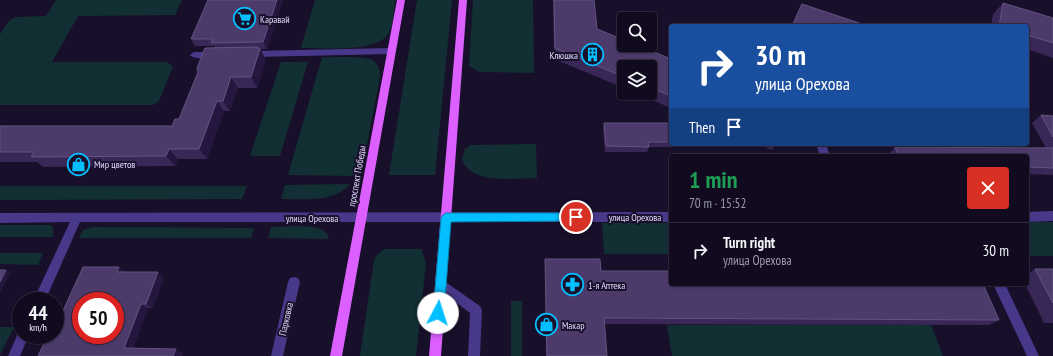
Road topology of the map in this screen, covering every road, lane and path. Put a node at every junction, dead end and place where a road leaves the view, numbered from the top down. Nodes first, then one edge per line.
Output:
1 (401, 0) edge
2 (463, 0) edge
3 (392, 51) junction
4 (224, 54) edge
5 (240, 54) edge
6 (194, 55) dead end
7 (1029, 216) edge
8 (1053, 216) edge
9 (669, 217) edge
10 (0, 218) edge
11 (77, 218) junction
12 (362, 218) junction
13 (446, 218) junction
14 (294, 282) dead end
15 (441, 284) junction
16 (1000, 286) edge
17 (43, 292) edge
18 (19, 344) edge
19 (14, 356) edge
20 (277, 356) edge
21 (336, 356) edge
22 (435, 356) edge
23 (474, 356) edge
24 (1033, 356) edge

1 - 3 main road, проспект Победы
2 - 13 main road
3 - 5 street
3 - 12 main road, проспект Победы
4 - 6 street
7 - 8 street
9 - 13 street, улица Орехова
10 - 11 street, улица Орехова
11 - 12 street, улица Орехова
11 - 17 street
12 - 13 street, улица Орехова
12 - 21 main road, проспект Победы
13 - 15 main road
14 - 20 street, Парковка
15 - 22 main road
15 - 23 street
16 - 24 street
18 - 19 street

